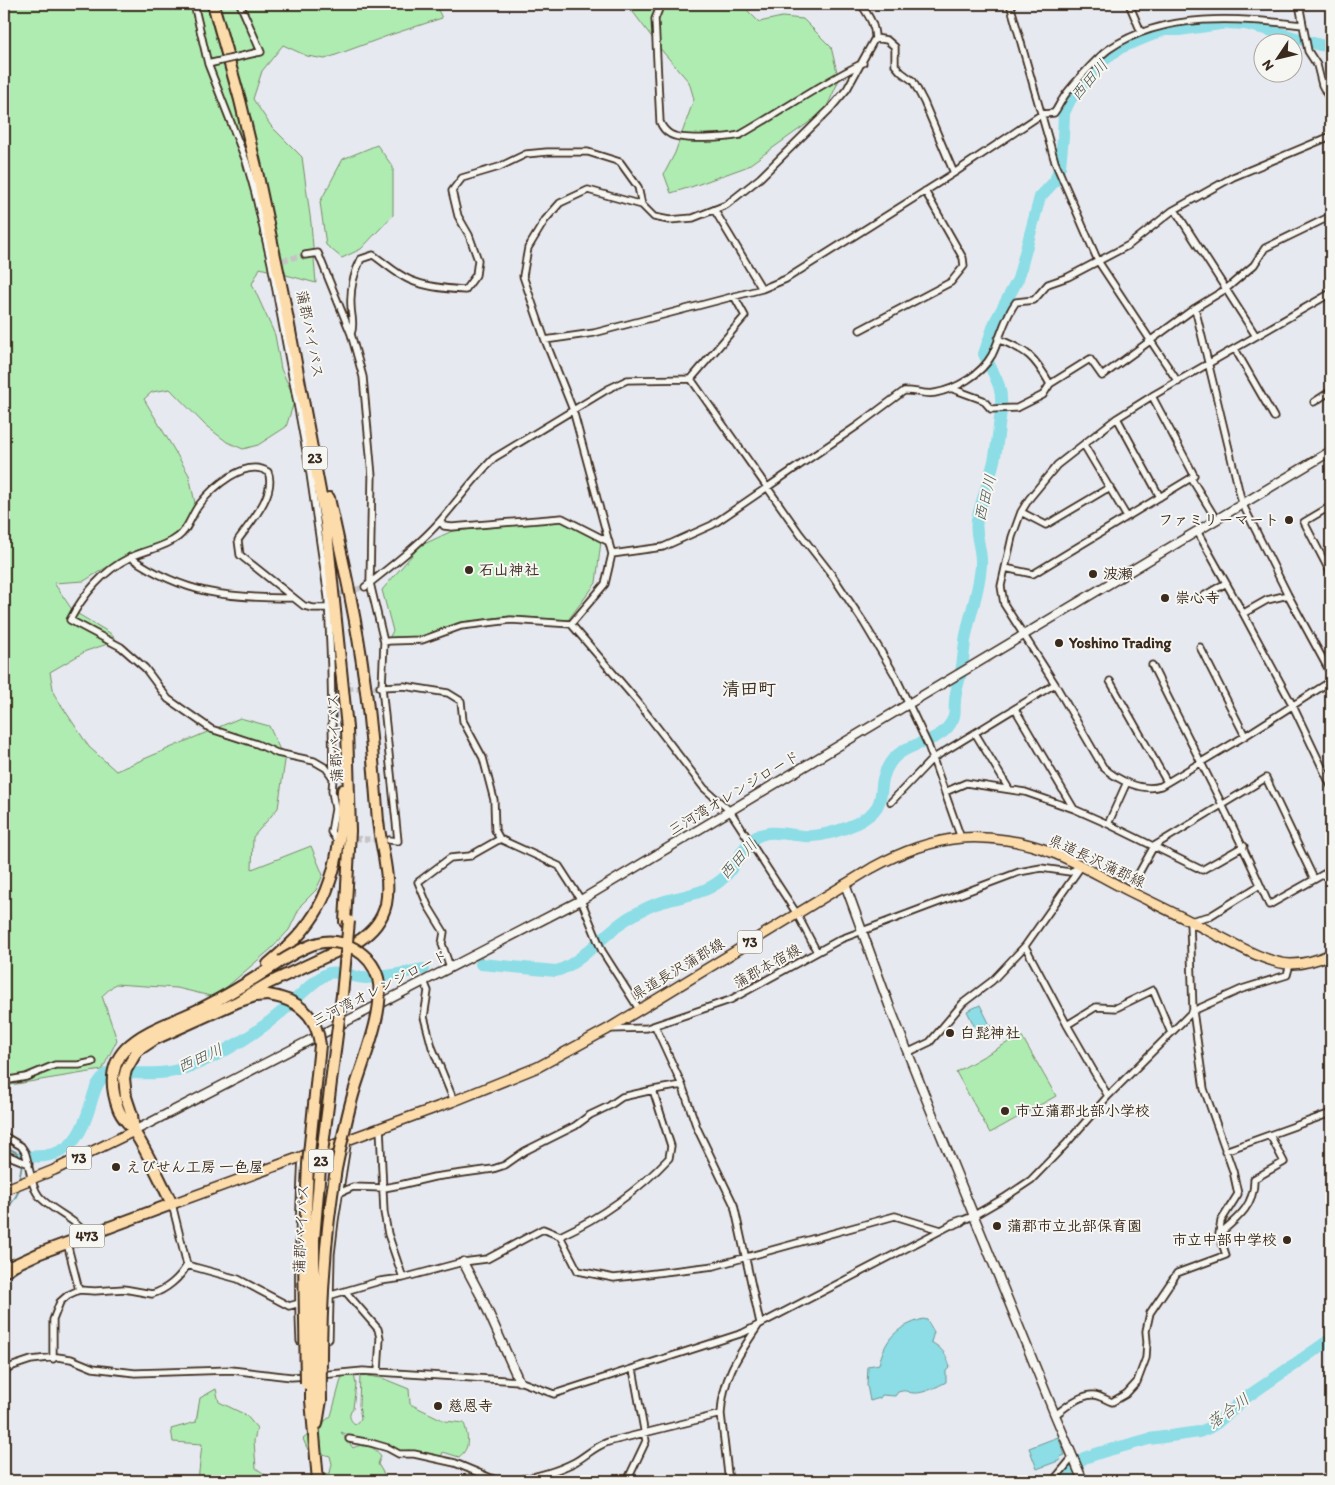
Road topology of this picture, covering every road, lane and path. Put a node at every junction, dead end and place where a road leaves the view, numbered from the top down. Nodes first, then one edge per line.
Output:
1 (194, 4) edge
2 (213, 4) edge
3 (217, 4) edge
4 (240, 4) edge
5 (661, 4) edge
6 (861, 4) edge
7 (1010, 4) edge
8 (1129, 4) edge
9 (1299, 4) edge
10 (1302, 26) junction
11 (1142, 32) junction
12 (875, 38) junction
13 (210, 63) junction
14 (863, 63) junction
15 (1331, 102) edge
16 (1042, 114) junction
17 (1331, 136) edge
18 (954, 173) junction
19 (925, 192) junction
20 (642, 205) junction
21 (715, 210) junction
22 (1175, 210) junction
23 (1331, 216) edge
24 (305, 255) tunnel mouth
25 (1098, 261) junction
26 (762, 289) junction
27 (1226, 289) junction
28 (1331, 293) edge
29 (734, 296) junction
30 (1195, 308) junction
31 (860, 330) dead end
32 (351, 334) junction
33 (1256, 336) junction
34 (998, 339) junction
35 (545, 340) junction
36 (1151, 340) junction
37 (1235, 349) junction
38 (1209, 364) junction
39 (691, 379) junction
40 (1178, 382) junction
41 (1050, 384) junction
42 (953, 389) junction
43 (1331, 391) edge
44 (1152, 396) junction
45 (1314, 402) dead end
46 (573, 410) junction
47 (1274, 417) dead end
48 (1117, 418) junction
49 (1084, 445) junction
50 (1331, 451) edge
51 (1191, 478) junction
52 (768, 487) junction
53 (1110, 487) junction
54 (1160, 497) junction
55 (329, 498) junction
56 (1242, 503) junction
57 (1331, 506) edge
58 (1021, 512) junction
59 (1127, 517) junction
60 (1216, 518) junction
61 (440, 521) junction
62 (1196, 531) junction
63 (609, 542) junction
64 (612, 554) junction
65 (130, 558) junction
66 (1005, 568) junction
67 (1331, 574) edge
68 (370, 582) junction
69 (1226, 582) junction
70 (365, 587) tunnel mouth
71 (1288, 595) junction
72 (1202, 597) dead end
73 (294, 598) junction
74 (328, 608) junction
75 (1244, 613) junction
76 (572, 624) junction
77 (1025, 635) junction
78 (384, 642) junction
79 (1200, 647) dead end
80 (1152, 665) dead end
81 (1331, 674) edge
82 (1110, 681) dead end
83 (1331, 681) edge
84 (1055, 684) junction
85 (381, 687) junction
86 (910, 704) junction
87 (1293, 706) junction
88 (1015, 709) junction
89 (347, 725) junction
90 (975, 733) junction
91 (1245, 736) junction
92 (932, 760) junction
93 (1200, 763) junction
94 (333, 778) junction
95 (1127, 782) junction
96 (1167, 782) junction
97 (1331, 786) edge
98 (1009, 790) junction
99 (945, 792) junction
100 (891, 802) dead end
101 (1223, 805) junction
102 (1074, 809) junction
103 (730, 811) junction
104 (1108, 824) junction
105 (335, 838) dead end
106 (961, 838) junction
107 (500, 839) junction
108 (389, 840) dead end
109 (1154, 846) junction
110 (1244, 846) junction
111 (1081, 867) junction
112 (1331, 870) edge
113 (1314, 879) junction
114 (846, 884) junction
115 (1260, 885) junction
116 (1129, 891) junction
117 (581, 900) junction
118 (797, 914) junction
119 (1190, 921) junction
120 (347, 922) junction
121 (862, 929) junction
122 (1025, 946) junction
123 (817, 952) junction
124 (1331, 954) edge
125 (1290, 964) junction
126 (450, 967) junction
127 (424, 980) junction
128 (245, 985) junction
129 (237, 1002) junction
130 (639, 1009) junction
131 (1192, 1011) junction
132 (1067, 1025) junction
133 (655, 1026) junction
134 (608, 1029) junction
135 (1171, 1033) junction
136 (909, 1052) junction
137 (126, 1058) junction
138 (93, 1062) dead end
139 (4, 1081) edge
140 (682, 1085) junction
141 (653, 1090) junction
142 (1108, 1096) junction
143 (454, 1101) junction
144 (1331, 1113) edge
145 (380, 1127) junction
146 (134, 1130) junction
147 (1270, 1135) junction
148 (4, 1136) edge
149 (348, 1139) junction
150 (1225, 1151) junction
151 (4, 1154) edge
152 (302, 1156) junction
153 (26, 1162) junction
154 (33, 1179) junction
155 (384, 1188) junction
156 (4, 1190) edge
157 (339, 1193) junction
158 (172, 1204) junction
159 (973, 1216) junction
160 (960, 1221) joint
161 (952, 1224) joint
162 (941, 1230) junction
163 (1220, 1234) junction
164 (86, 1236) junction
165 (560, 1236) junction
166 (67, 1243) junction
167 (745, 1256) junction
168 (4, 1262) edge
169 (463, 1262) junction
170 (186, 1264) junction
171 (14, 1265) junction
172 (4, 1272) edge
173 (402, 1278) junction
174 (79, 1290) junction
175 (346, 1290) junction
176 (329, 1296) junction
177 (298, 1303) junction
178 (760, 1323) junction
179 (53, 1359) junction
180 (633, 1369) junction
181 (4, 1372) edge
182 (378, 1372) junction
183 (519, 1381) junction
184 (314, 1400) junction
185 (721, 1414) junction
186 (1054, 1416) junction
187 (644, 1432) junction
188 (349, 1439) dead end
189 (1074, 1459) junction
190 (1331, 1474) edge
191 (318, 1481) edge
192 (324, 1481) edge
193 (498, 1481) edge
194 (511, 1481) edge
195 (627, 1481) edge
196 (731, 1481) edge
197 (1053, 1481) edge
198 (1083, 1481) edge
199 (1324, 1481) edge

1 - 13 street
2 - 89 highway, 蒲郡バイパス / 23
3 - 55 highway, 蒲郡バイパス / 23
4 - 13 street, bridge
5 - 14 street
6 - 12 street
7 - 16 street
8 - 11 street
9 - 10 street
10 - 11 street
10 - 15 street
11 - 16 street
12 - 14 street
12 - 18 street
13 - 74 street
14 - 21 street
16 - 18 street
16 - 25 street
17 - 22 street
18 - 19 street
19 - 26 street
19 - 31 street
20 - 21 street
20 - 32 street
20 - 35 street
21 - 26 street
22 - 25 street
22 - 27 street
23 - 27 street
24 - 32 street
25 - 34 street
25 - 36 street
26 - 29 street
27 - 30 street
27 - 33 street
28 - 33 street
29 - 35 street
29 - 39 street
30 - 36 street
30 - 38 street
32 - 68 street
33 - 37 street
34 - 41 street
34 - 42 street
35 - 46 street
36 - 40 street
36 - 41 street
37 - 38 street
37 - 47 street
38 - 40 street
38 - 56 street
39 - 46 street
39 - 52 street
40 - 44 street
41 - 42 street
42 - 52 street
43 - 45 street
44 - 48 street
44 - 51 street
46 - 61 street
46 - 63 street
48 - 49 street
48 - 54 street
49 - 53 street
49 - 58 street
50 - 56 street, 三河湾オレンジロード
51 - 54 street
51 - 60 street
52 - 64 street
52 - 86 street
53 - 58 street
53 - 59 street
54 - 59 street
55 - 120 highway, 蒲郡バイパス / 23
55 - 129 highway
56 - 60 street, 三河湾オレンジロード
56 - 71 street
57 - 67 street
58 - 66 street
59 - 66 street
60 - 62 street, 三河湾オレンジロード
61 - 63 street
61 - 68 street
62 - 69 street
62 - 77 street, 三河湾オレンジロード
63 - 64 street
64 - 76 street
65 - 73 street
65 - 73 street
65 - 94 street
66 - 77 street
68 - 70 street
68 - 78 street
69 - 72 street
69 - 75 street
71 - 75 street
71 - 81 street
73 - 74 street
74 - 94 street
75 - 87 street
76 - 78 street
76 - 103 street
77 - 84 street
77 - 86 street, 三河湾オレンジロード
78 - 85 street
79 - 91 street
80 - 93 street
82 - 96 street
83 - 87 street
84 - 88 street
84 - 95 street
85 - 107 street
85 - 108 street
86 - 92 street
86 - 103 street, 三河湾オレンジロード
87 - 91 street
87 - 97 street
88 - 90 street
88 - 102 street
89 - 120 highway, 蒲郡バイパス / 23
89 - 128 highway
90 - 92 street
90 - 98 street
91 - 93 street
92 - 99 street
92 - 100 street
93 - 96 street
93 - 101 street
94 - 105 street
95 - 96 street
95 - 104 street
98 - 99 street
98 - 102 street
99 - 106 street
101 - 109 street
101 - 110 street
101 - 113 street
102 - 104 street
103 - 117 street, 三河湾オレンジロード
103 - 118 street
104 - 109 street
106 - 111 main road, 県道長沢蒲郡線 / 73
106 - 114 main road, 県道長沢蒲郡線 / 73
107 - 117 street
107 - 126 street
109 - 110 street
109 - 116 street
110 - 115 street
111 - 116 main road, 県道長沢蒲郡線 / 73
111 - 121 street, 蒲郡本宿線
111 - 122 street
112 - 113 street
113 - 115 street
114 - 118 main road, 県道長沢蒲郡線 / 73
114 - 121 street
115 - 119 street
116 - 119 main road, 県道長沢蒲郡線 / 73
117 - 126 street, 三河湾オレンジロード
117 - 130 street
118 - 123 street
118 - 130 main road, 県道長沢蒲郡線 / 73
119 - 125 main road, 県道長沢蒲郡線 / 73
119 - 131 street
120 - 184 highway, 蒲郡バイパス / 23, bridge
121 - 123 street, 蒲郡本宿線
121 - 136 street
122 - 132 street
122 - 136 street
123 - 133 street, 蒲郡本宿線
124 - 125 main road, 県道長沢蒲郡線 / 73
125 - 131 street
126 - 127 street, 三河湾オレンジロード
127 - 143 street
127 - 146 street, 三河湾オレンジロード
128 - 137 highway
128 - 184 highway, bridge
129 - 137 highway
129 - 184 highway, bridge
130 - 134 main road, 県道長沢蒲郡線 / 73
131 - 135 street
131 - 150 street
132 - 135 street
132 - 142 street
133 - 134 street, 蒲郡本宿線
133 - 140 street
134 - 143 main road, 県道長沢蒲郡線 / 73
135 - 142 street
136 - 159 street
137 - 146 highway
137 - 146 highway
138 - 139 street
140 - 141 street
140 - 167 street
141 - 155 street
141 - 165 street
142 - 159 street
143 - 145 main road, 県道長沢蒲郡線 / 73
144 - 147 street
145 - 149 main road, 県道長沢蒲郡線 / 73
145 - 155 street
146 - 154 main road, 73
146 - 158 highway
147 - 150 street
147 - 163 street
148 - 153 street
149 - 152 main road, 県道長沢蒲郡線 / 73
149 - 157 street
150 - 163 street
151 - 153 street
152 - 158 main road, 県道長沢蒲郡線 / 73
152 - 177 street
153 - 154 street
154 - 156 main road, 73
154 - 164 street
155 - 157 street
155 - 173 street
157 - 176 street
158 - 164 highway, 473
158 - 170 street
159 - 160 street
159 - 186 street
160 - 161 street
161 - 162 street
162 - 167 street
162 - 178 street
163 - 186 street
164 - 166 highway, 473
165 - 167 street
165 - 169 street
166 - 171 highway, 473
166 - 174 street
167 - 178 street
168 - 171 street
169 - 173 street
169 - 183 street
170 - 174 street
170 - 177 street
171 - 172 highway, 473
173 - 175 street
174 - 179 street
175 - 176 street
175 - 182 street
176 - 177 street
176 - 177 street
178 - 180 street
178 - 185 street
179 - 181 street
179 - 182 street
180 - 183 street
180 - 187 street
182 - 183 street
184 - 191 highway
184 - 192 highway
185 - 187 street
185 - 196 street
186 - 189 street
187 - 194 street
187 - 195 street
188 - 193 street
189 - 197 street
189 - 198 street
190 - 199 street

